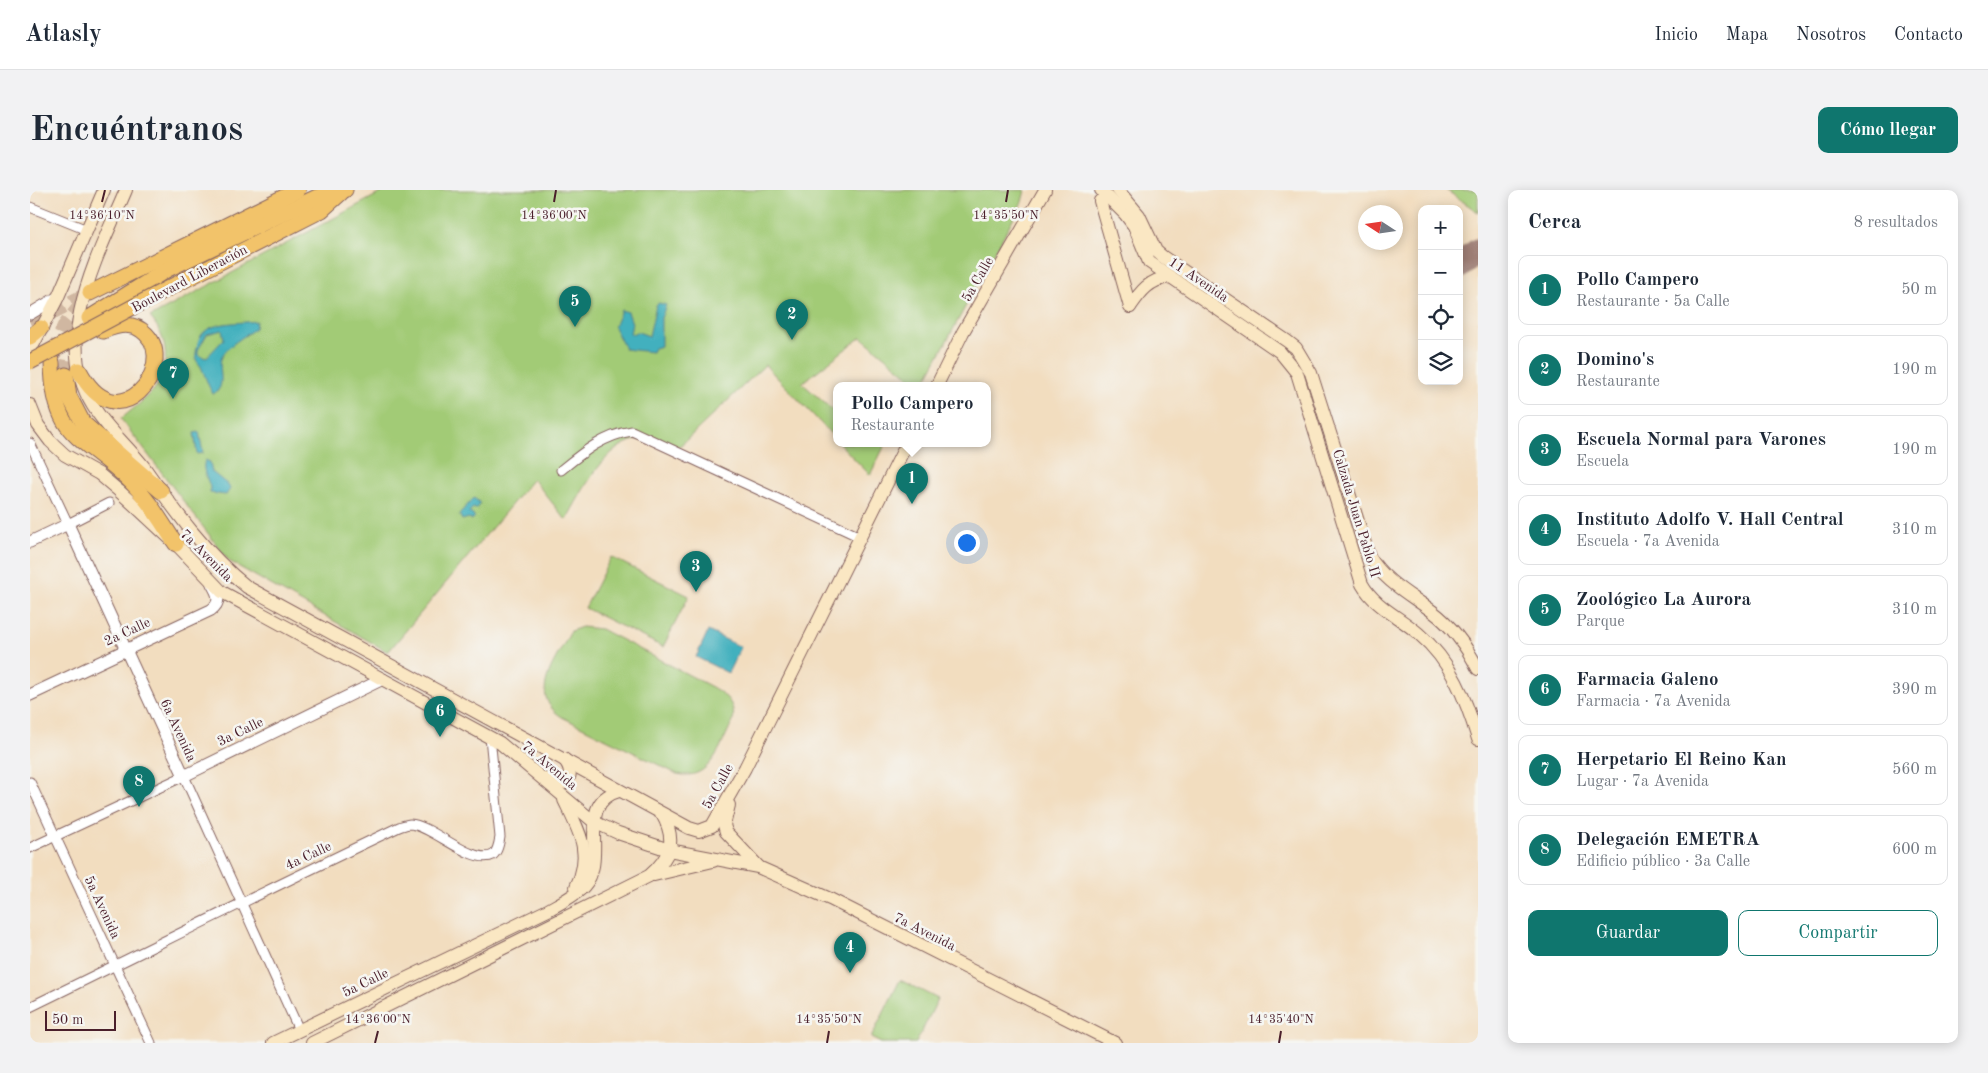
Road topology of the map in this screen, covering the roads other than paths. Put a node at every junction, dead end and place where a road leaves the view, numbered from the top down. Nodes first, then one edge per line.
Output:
1 (104, 190) edge
2 (126, 190) edge
3 (298, 190) edge
4 (345, 190) edge
5 (1035, 190) edge
6 (1046, 190) edge
7 (1118, 190) edge
8 (1100, 195) edge
9 (30, 207) edge
10 (87, 230) junction
11 (1169, 277) junction
12 (93, 292) tunnel mouth
13 (58, 297) junction
14 (30, 314) edge
15 (89, 318) tunnel mouth
16 (963, 332) junction
17 (36, 333) edge
18 (1296, 348) joint
19 (30, 351) edge
20 (1280, 352) joint
21 (30, 362) edge
22 (52, 362) tunnel mouth
23 (30, 368) edge
24 (73, 373) junction
25 (938, 382) edge
26 (30, 405) edge
27 (30, 442) edge
28 (906, 447) edge
29 (562, 470) dead end
30 (161, 491) joint
31 (109, 502) dead end
32 (68, 524) junction
33 (860, 537) junction
34 (30, 542) edge
35 (176, 544) junction
36 (212, 584) junction
37 (125, 648) junction
38 (1478, 669) edge
39 (382, 679) junction
40 (30, 695) edge
41 (490, 737) junction
42 (1478, 740) edge
43 (564, 758) junction
44 (745, 768) junction
45 (184, 776) junction
46 (544, 778) junction
47 (30, 782) edge
48 (619, 791) junction
49 (561, 793) junction
50 (662, 814) junction
51 (594, 822) junction
52 (55, 835) junction
53 (30, 848) edge
54 (670, 850) junction
55 (721, 859) junction
56 (758, 867) junction
57 (649, 876) junction
58 (572, 896) junction
59 (240, 902) junction
60 (115, 965) junction
61 (30, 1007) edge
62 (299, 1030) junction
63 (152, 1043) edge
64 (273, 1043) edge
65 (312, 1043) edge
66 (1115, 1043) edge

1 - 10 main road
2 - 24 main road
3 - 12 highway, Boulevard Liberación
4 - 15 highway
4 - 21 highway, Boulevard Liberación, bridge
5 - 16 main road
6 - 16 main road, 5a Calle
7 - 18 main road, 11 Avenida
8 - 11 main road, 11 Avenida
8 - 11 main road
9 - 10 street
10 - 13 main road
11 - 20 main road, 11 Avenida
13 - 14 street
13 - 17 main road
16 - 25 main road, 5a Calle
17 - 19 main road
18 - 38 main road, Calzada Juan Pablo II
20 - 42 main road, Calzada Juan Pablo II
22 - 35 highway
23 - 24 highway
24 - 30 highway
26 - 35 main road, 7a Avenida
27 - 32 street, 6a Avenida
28 - 33 main road, 5a Calle
29 - 33 street
30 - 43 main road, 7a Avenida
31 - 32 street
32 - 34 street
32 - 37 street, 6a Avenida
33 - 44 main road, 5a Calle
35 - 36 main road, 7a Avenida
36 - 37 street, 2a Calle
36 - 39 main road, 7a Avenida
37 - 40 street, 2a Calle
37 - 45 street, 6a Avenida
39 - 41 main road, 7a Avenida
39 - 45 street, 3a Calle
41 - 46 main road, 7a Avenida
41 - 59 street, 4a Calle
43 - 46 main road
43 - 48 main road, 7a Avenida
44 - 50 main road, 5a Calle
44 - 56 main road
45 - 52 street, 3a Calle
45 - 59 street, 6a Avenida
46 - 49 main road, 7a Avenida
47 - 52 street, 5a Avenida
48 - 50 main road, 7a Avenida
48 - 51 main road, 5a Calle
49 - 51 main road, 7a Avenida
49 - 58 main road
50 - 54 main road
51 - 54 main road, 7a Avenida
51 - 58 main road, 5a Calle
52 - 53 street, 3a Calle
52 - 60 street, 5a Avenida
54 - 55 main road, 7a Avenida
54 - 57 main road
55 - 56 main road, 7a Avenida
55 - 57 main road
56 - 66 main road, 7a Avenida
57 - 65 main road
58 - 62 main road, 5a Calle
59 - 60 street, 4a Calle
59 - 62 street, 6a Avenida
60 - 61 street, 4a Calle
60 - 63 street, 5a Avenida
62 - 64 main road, 5a Calle

